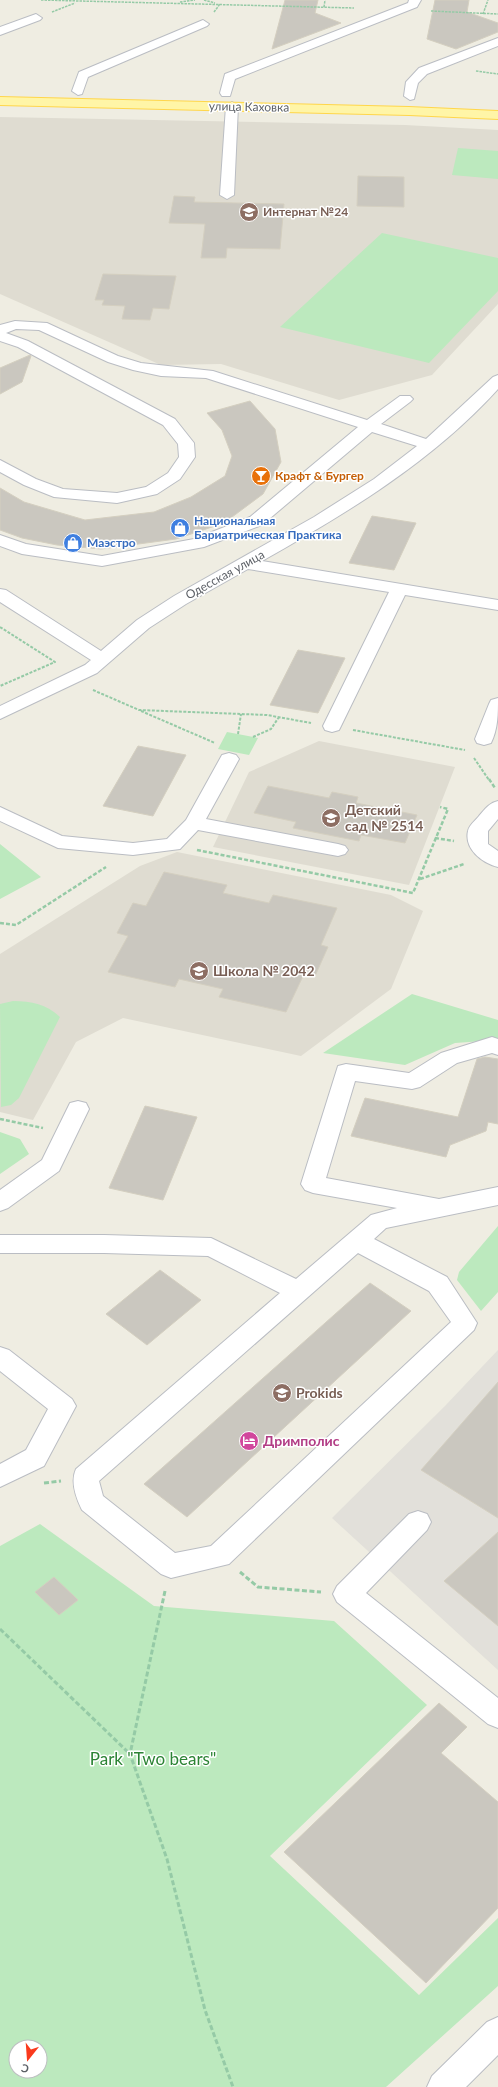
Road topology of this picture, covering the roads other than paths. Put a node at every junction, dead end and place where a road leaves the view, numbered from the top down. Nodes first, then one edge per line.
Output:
1 (415, 0) edge
2 (36, 18) road end
3 (203, 24) dead end
4 (0, 31) edge
5 (498, 42) edge
6 (0, 90) edge
7 (78, 91) junction
8 (171, 93) dead end
9 (210, 93) dead end
10 (226, 93) junction
11 (242, 94) dead end
12 (394, 96) dead end
13 (410, 96) junction
14 (425, 97) dead end
15 (0, 101) edge
16 (232, 106) junction
17 (498, 115) edge
18 (228, 195) dead end
19 (0, 330) edge
20 (0, 336) edge
21 (498, 380) edge
22 (405, 399) dead end
23 (369, 426) junction
24 (429, 445) junction
25 (0, 465) edge
26 (0, 540) edge
27 (246, 563) junction
28 (399, 589) junction
29 (0, 594) edge
30 (498, 605) edge
31 (102, 659) junction
32 (498, 704) edge
33 (0, 714) edge
34 (332, 726) road end
35 (484, 739) dead end
36 (224, 752) road end
37 (498, 807) edge
38 (0, 813) edge
39 (194, 823) junction
40 (338, 850) dead end
41 (494, 858) edge
42 (498, 1047) edge
43 (78, 1109) dead end
44 (498, 1196) edge
45 (0, 1202) edge
46 (442, 1208) junction
47 (356, 1241) junction
48 (0, 1244) edge
49 (298, 1291) junction
50 (0, 1357) edge
51 (0, 1476) edge
52 (418, 1522) dead end
53 (498, 1715) edge
54 (498, 2033) edge
55 (443, 2087) edge

1 - 10 street
2 - 4 street
3 - 7 street
5 - 13 street
6 - 7 main road
7 - 8 main road
9 - 10 main road, улица Каховка
10 - 11 main road, улица Каховка
12 - 13 main road
13 - 14 main road
15 - 16 main road, улица Каховка
16 - 17 main road, улица Каховка
16 - 18 street
19 - 23 street
20 - 25 street
21 - 24 street, Одесская улица
22 - 23 street
23 - 24 street
23 - 26 street
24 - 27 street, Одесская улица
27 - 28 street
27 - 31 street, Одесская улица
28 - 30 street
28 - 34 street
29 - 31 street
31 - 33 street, Одесская улица
32 - 35 street
36 - 39 street
37 - 41 street
38 - 39 street
39 - 40 street
42 - 46 street
43 - 45 street
44 - 46 street
46 - 47 street
47 - 49 street
47 - 49 street
48 - 49 street
50 - 51 street
52 - 53 street
54 - 55 street

